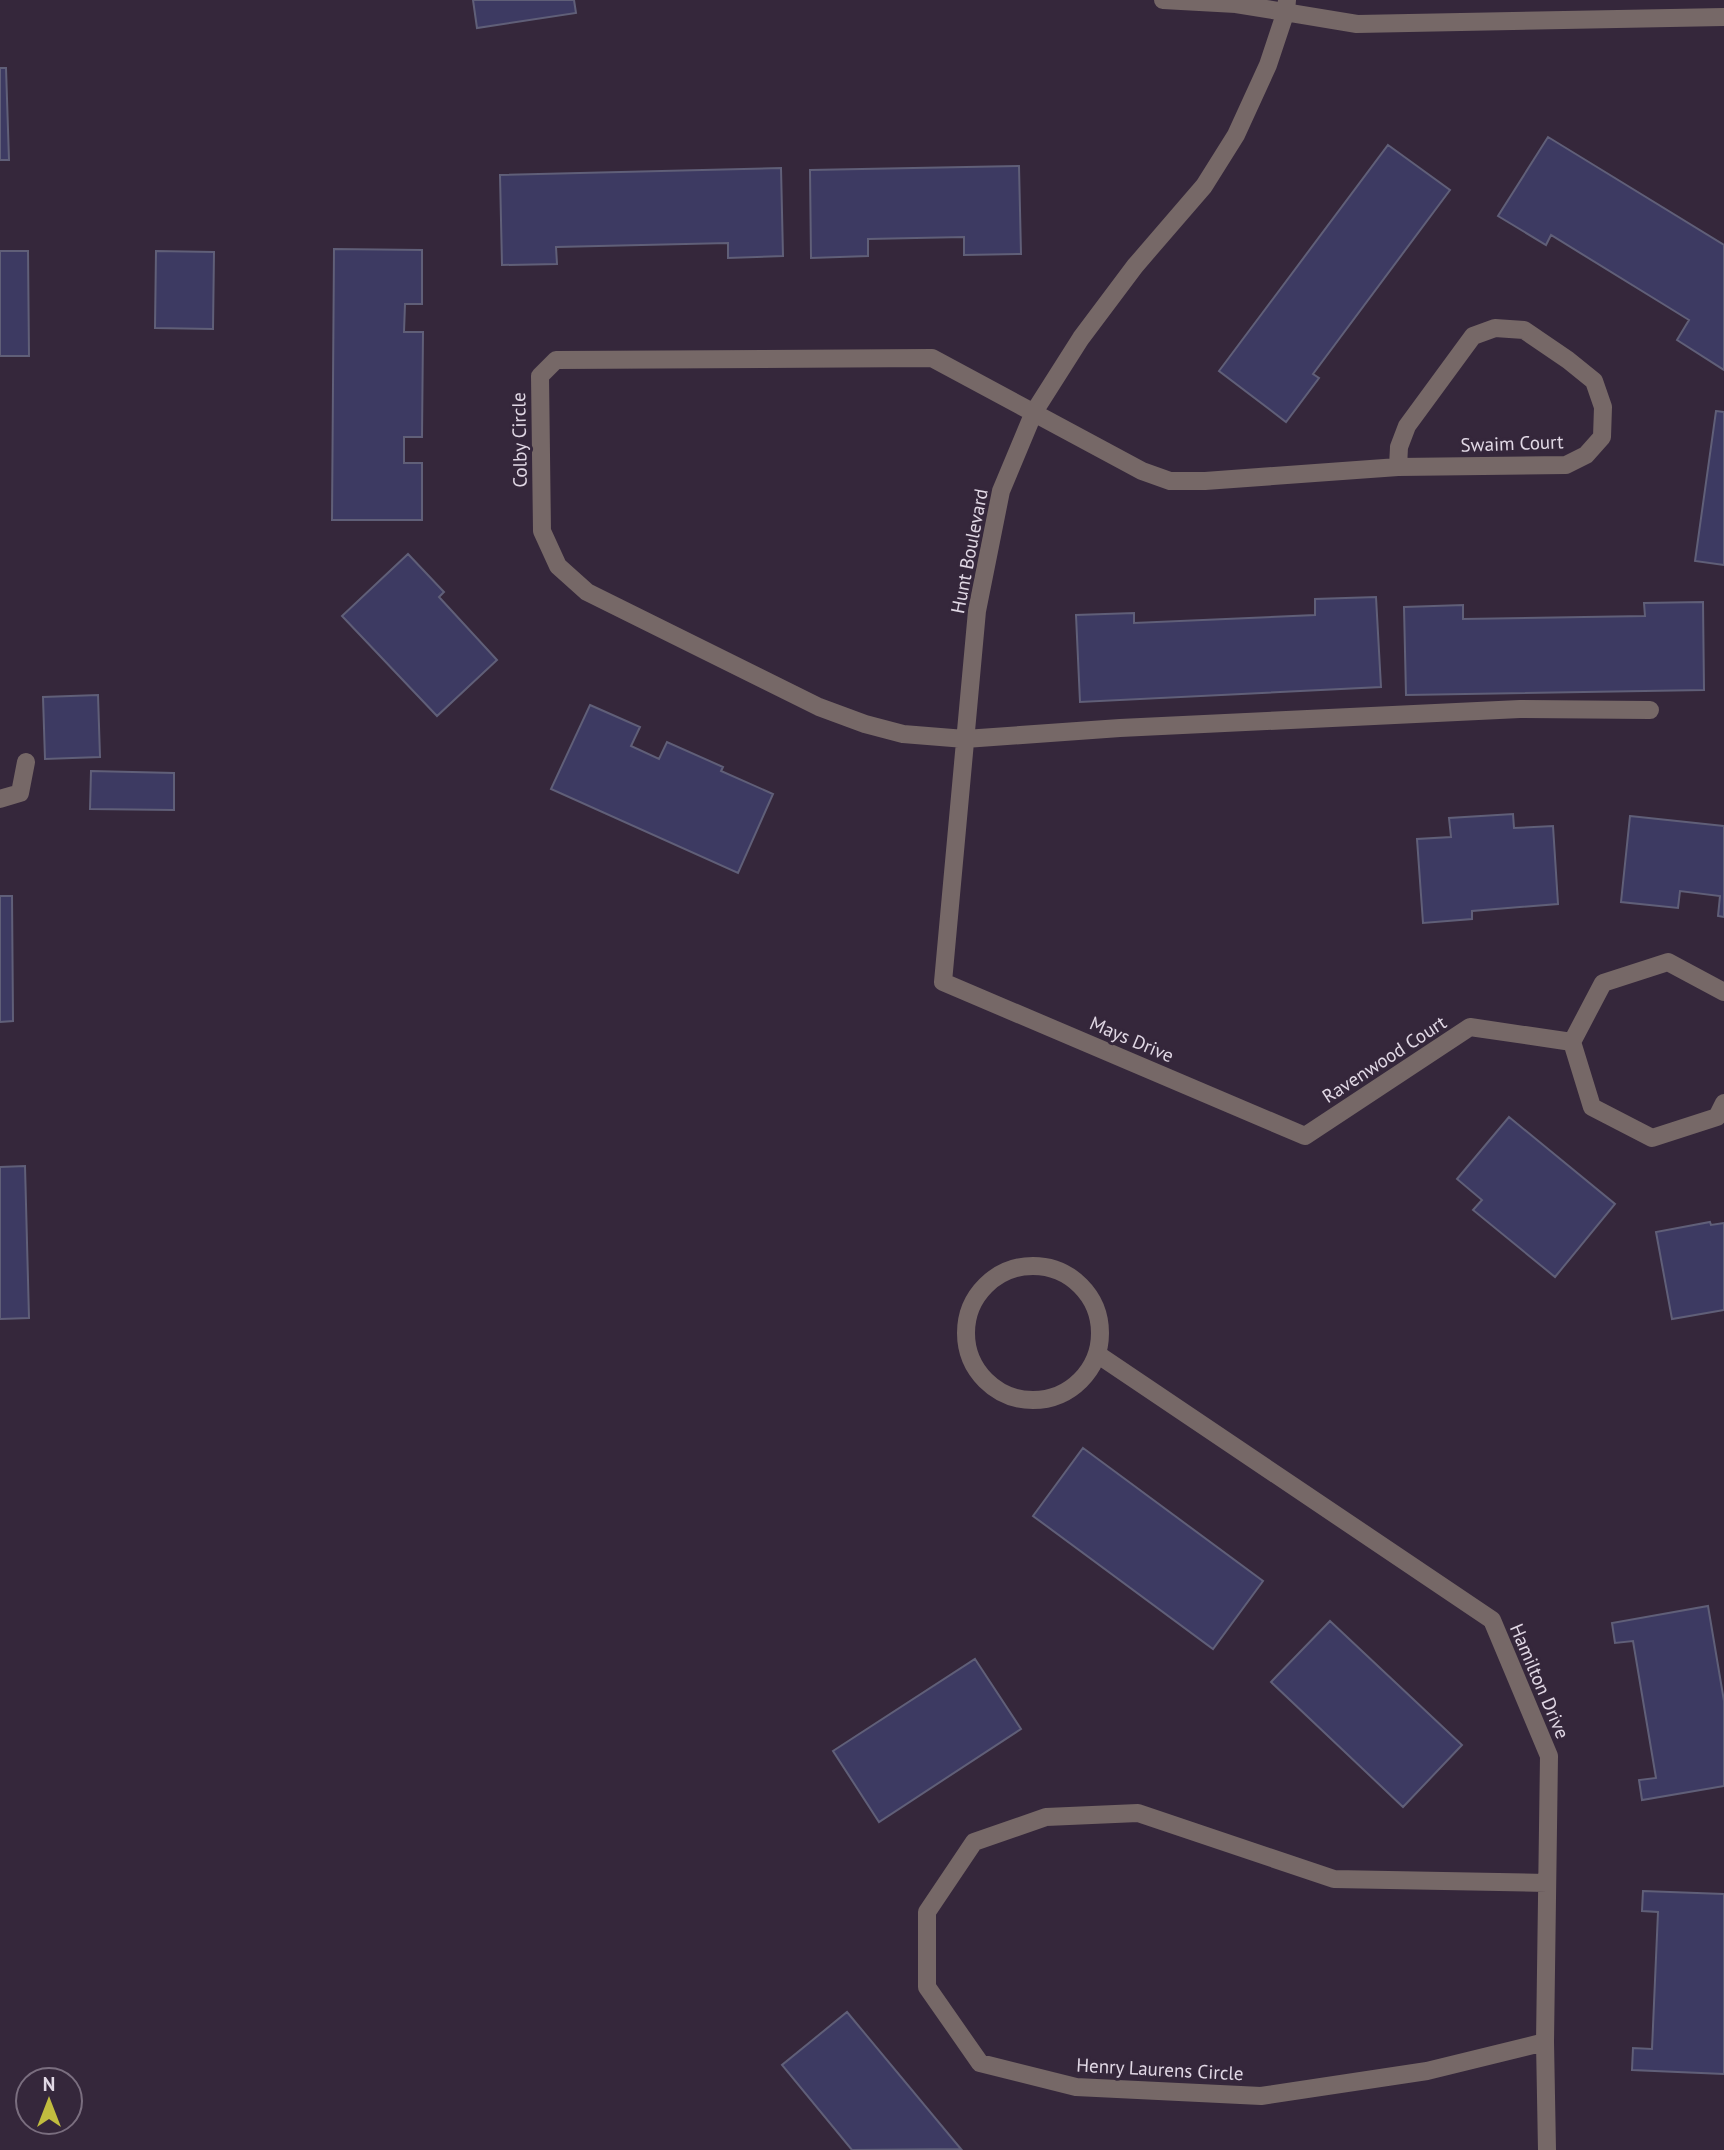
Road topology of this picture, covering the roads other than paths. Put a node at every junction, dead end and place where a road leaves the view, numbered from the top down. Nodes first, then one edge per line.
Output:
1 (1163, 0) edge
2 (1287, 6) edge
3 (1724, 17) edge
4 (1034, 412) junction
5 (1398, 467) junction
6 (1650, 710) dead end
7 (965, 739) junction
8 (26, 762) dead end
9 (0, 799) edge
10 (943, 982) joint
11 (1724, 992) edge
12 (1572, 1042) junction
13 (1724, 1103) edge
14 (1305, 1136) joint
15 (1097, 1354) junction
16 (1547, 1883) junction
17 (1545, 2042) junction
18 (1547, 2150) edge

1 - 2 street
2 - 3 street
2 - 4 street, Hunt Boulevard
4 - 5 street, Swaim Court
4 - 7 street, Hunt Boulevard
4 - 7 street, Colby Circle
5 - 5 street, Swaim Court
6 - 7 street, Colby Circle
7 - 10 street, Hunt Boulevard
8 - 9 street
10 - 14 street, Mays Drive
11 - 12 street
12 - 13 street
12 - 14 street, Ravenwood Court
15 - 15 street
15 - 16 street, Hamilton Drive
16 - 17 street, Hamilton Drive
16 - 17 street, Henry Laurens Circle
17 - 18 street, Hamilton Drive

